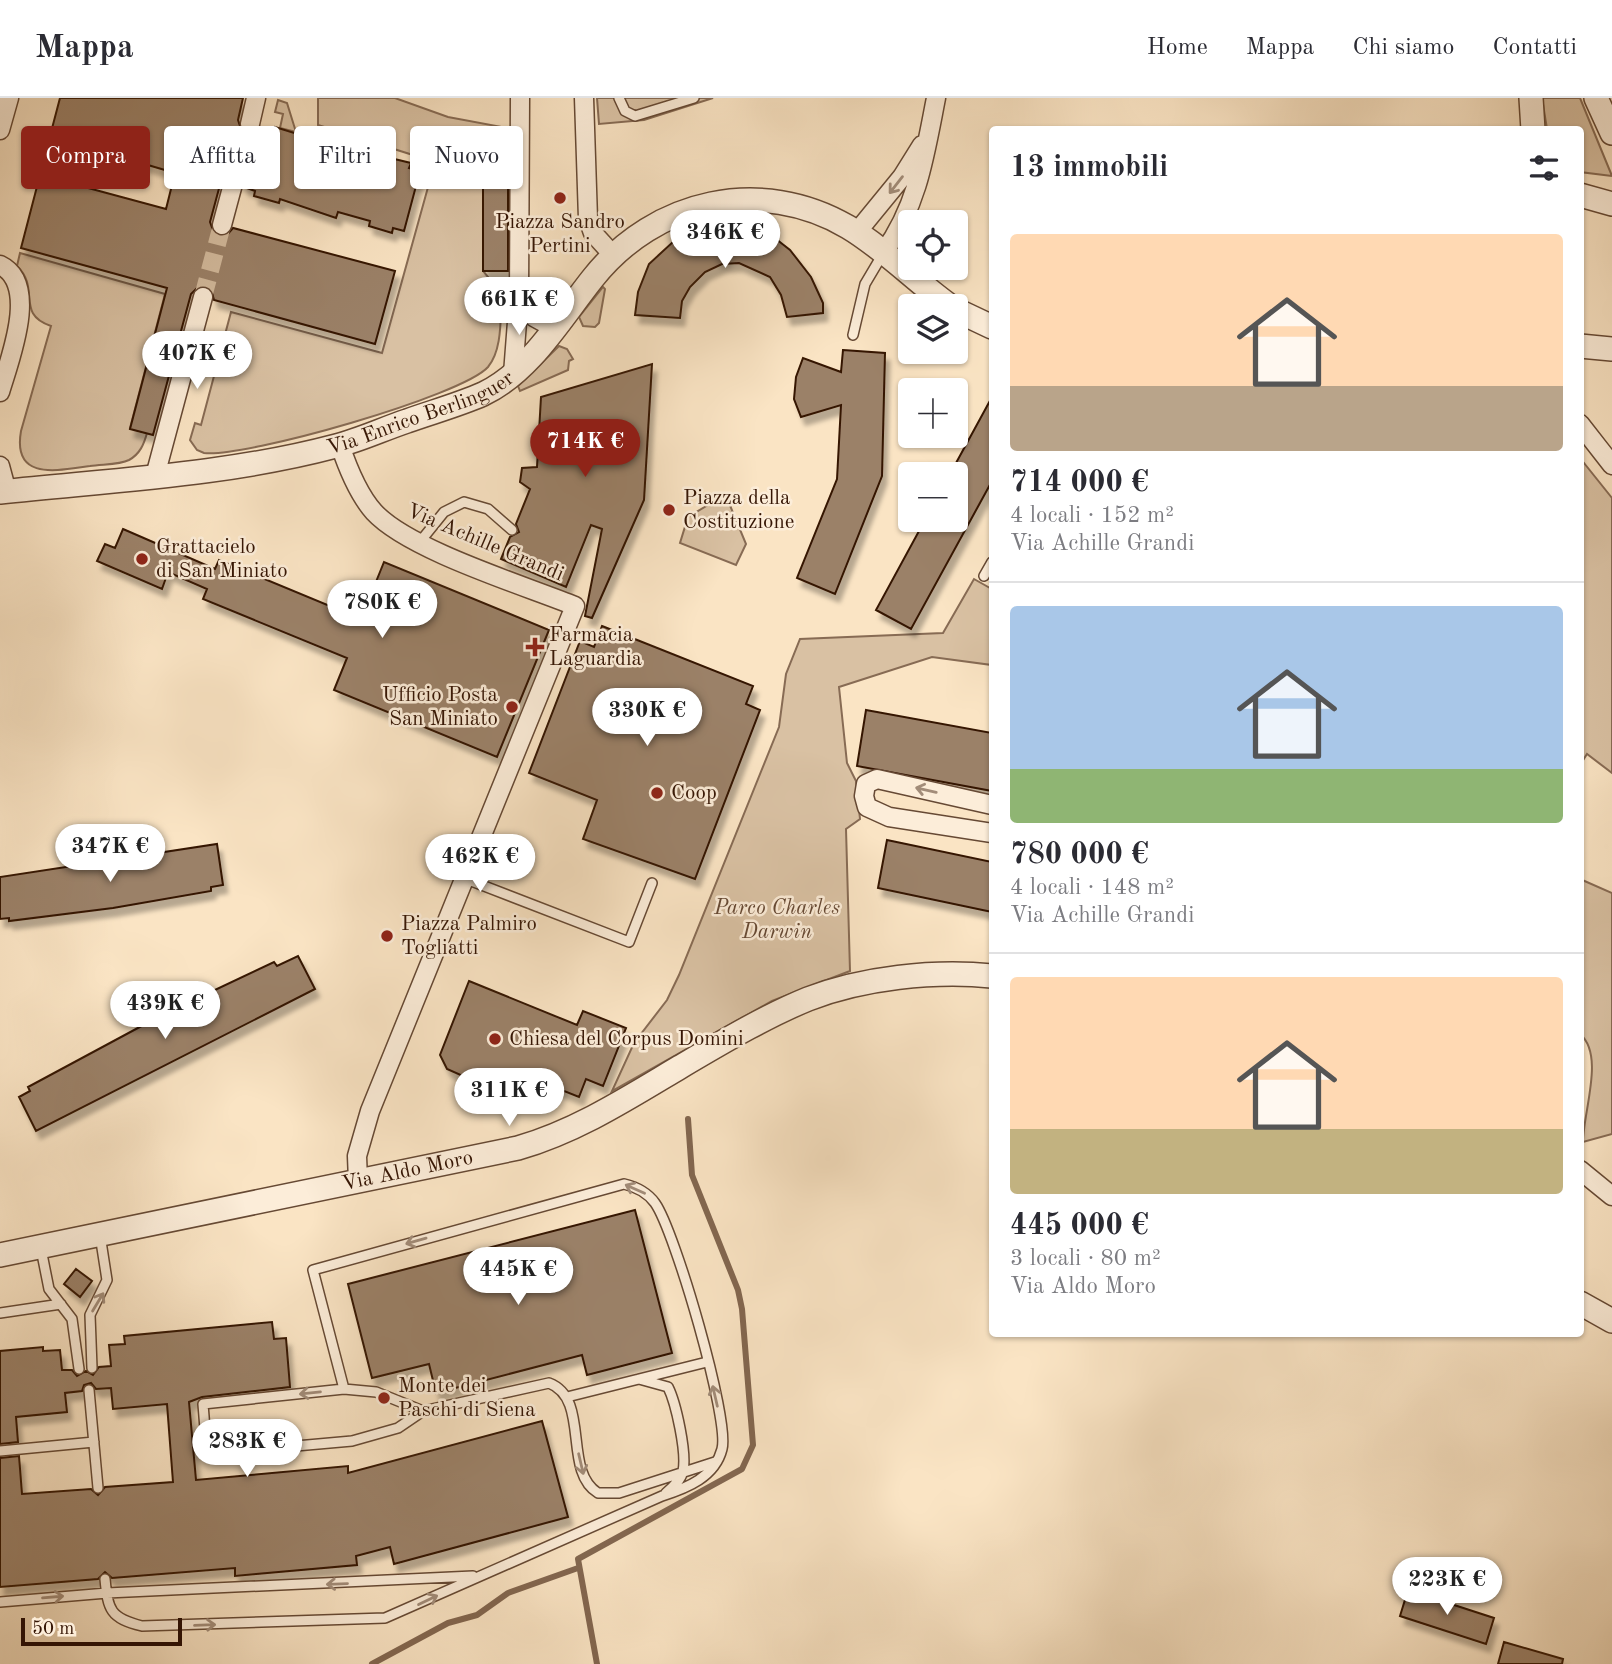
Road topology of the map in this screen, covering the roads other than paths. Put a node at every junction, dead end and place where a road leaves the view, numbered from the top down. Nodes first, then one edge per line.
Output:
1 (9, 98) edge
2 (256, 98) edge
3 (520, 98) edge
4 (584, 98) edge
5 (619, 98) edge
6 (694, 98) edge
7 (936, 98) edge
8 (1531, 98) edge
9 (1596, 98) edge
10 (250, 124) tunnel mouth
11 (1533, 126) edge
12 (0, 130) edge
13 (928, 133) junction
14 (1612, 133) edge
15 (232, 189) tunnel mouth
16 (1584, 197) edge
17 (1612, 204) edge
18 (222, 225) tunnel mouth
19 (857, 232) junction
20 (884, 252) junction
21 (613, 256) junction
22 (0, 265) edge
23 (935, 294) edge
24 (519, 296) junction
25 (203, 297) tunnel mouth
26 (968, 316) edge
27 (989, 326) edge
28 (554, 328) junction
29 (853, 335) dead end
30 (1584, 346) edge
31 (1612, 349) edge
32 (513, 373) junction
33 (0, 392) edge
34 (1584, 430) edge
35 (340, 445) junction
36 (1612, 465) edge
37 (0, 466) edge
38 (155, 476) junction
39 (4, 492) edge
40 (512, 530) dead end
41 (419, 543) junction
42 (989, 567) edge
43 (984, 576) dead end
44 (989, 804) edge
45 (989, 832) edge
46 (466, 879) junction
47 (652, 883) dead end
48 (989, 976) edge
49 (1584, 1173) edge
50 (358, 1181) junction
51 (1612, 1196) edge
52 (100, 1233) junction
53 (41, 1247) junction
54 (0, 1255) edge
55 (61, 1304) junction
56 (1584, 1305) edge
57 (0, 1313) edge
58 (1612, 1321) edge
59 (707, 1362) junction
60 (92, 1368) dead end
61 (79, 1369) dead end
62 (639, 1379) junction
63 (344, 1389) junction
64 (89, 1390) dead end
65 (566, 1397) junction
66 (423, 1411) junction
67 (94, 1442) junction
68 (0, 1451) edge
69 (717, 1462) junction
70 (683, 1471) junction
71 (98, 1488) dead end
72 (662, 1496) junction
73 (478, 1576) junction
74 (105, 1578) dead end
75 (107, 1592) junction
76 (0, 1602) edge

1 - 12 street
2 - 10 street
3 - 24 street
4 - 21 street
5 - 6 lane
7 - 13 street
8 - 11 street
9 - 14 street
13 -> 19 street
13 - 20 street
15 - 18 street
16 - 17 street
19 - 20 street, Via Enrico Berlinguer
19 - 21 street, Via Enrico Berlinguer
20 - 23 street, Via Enrico Berlinguer
20 - 29 lane
21 - 28 street, Via Enrico Berlinguer
22 - 33 street
24 - 28 street
24 - 32 street
25 - 38 street
26 - 27 street
28 - 32 street, Via Enrico Berlinguer
30 - 31 street
32 - 35 street, Via Enrico Berlinguer
34 - 36 street
35 - 38 street, Via Enrico Berlinguer
35 - 41 street, Via Achille Grandi
37 - 39 street
38 - 39 street, Via Enrico Berlinguer
40 - 41 lane
41 - 46 street, Via Achille Grandi
42 - 43 lane
44 -> 45 street
46 - 47 lane
46 - 50 street
48 - 50 street, Via Aldo Moro
49 - 51 street
50 - 52 street, Via Aldo Moro
52 - 53 street, Via Aldo Moro
60 -> 52 lane
53 - 54 street, Via Aldo Moro
53 - 55 lane
55 - 57 lane
55 - 61 lane
56 - 58 street
59 - 62 lane
59 -> 63 lane
69 -> 59 lane
62 - 65 lane
62 - 70 lane
63 - 66 lane
63 -> 66 lane
64 - 67 lane
65 - 66 lane
65 -> 70 lane
67 - 68 lane
67 - 71 lane
69 - 70 lane
69 - 72 lane
70 - 72 lane
72 - 73 lane
73 -> 75 lane
75 -> 73 lane
74 - 75 lane
76 -> 75 lane

